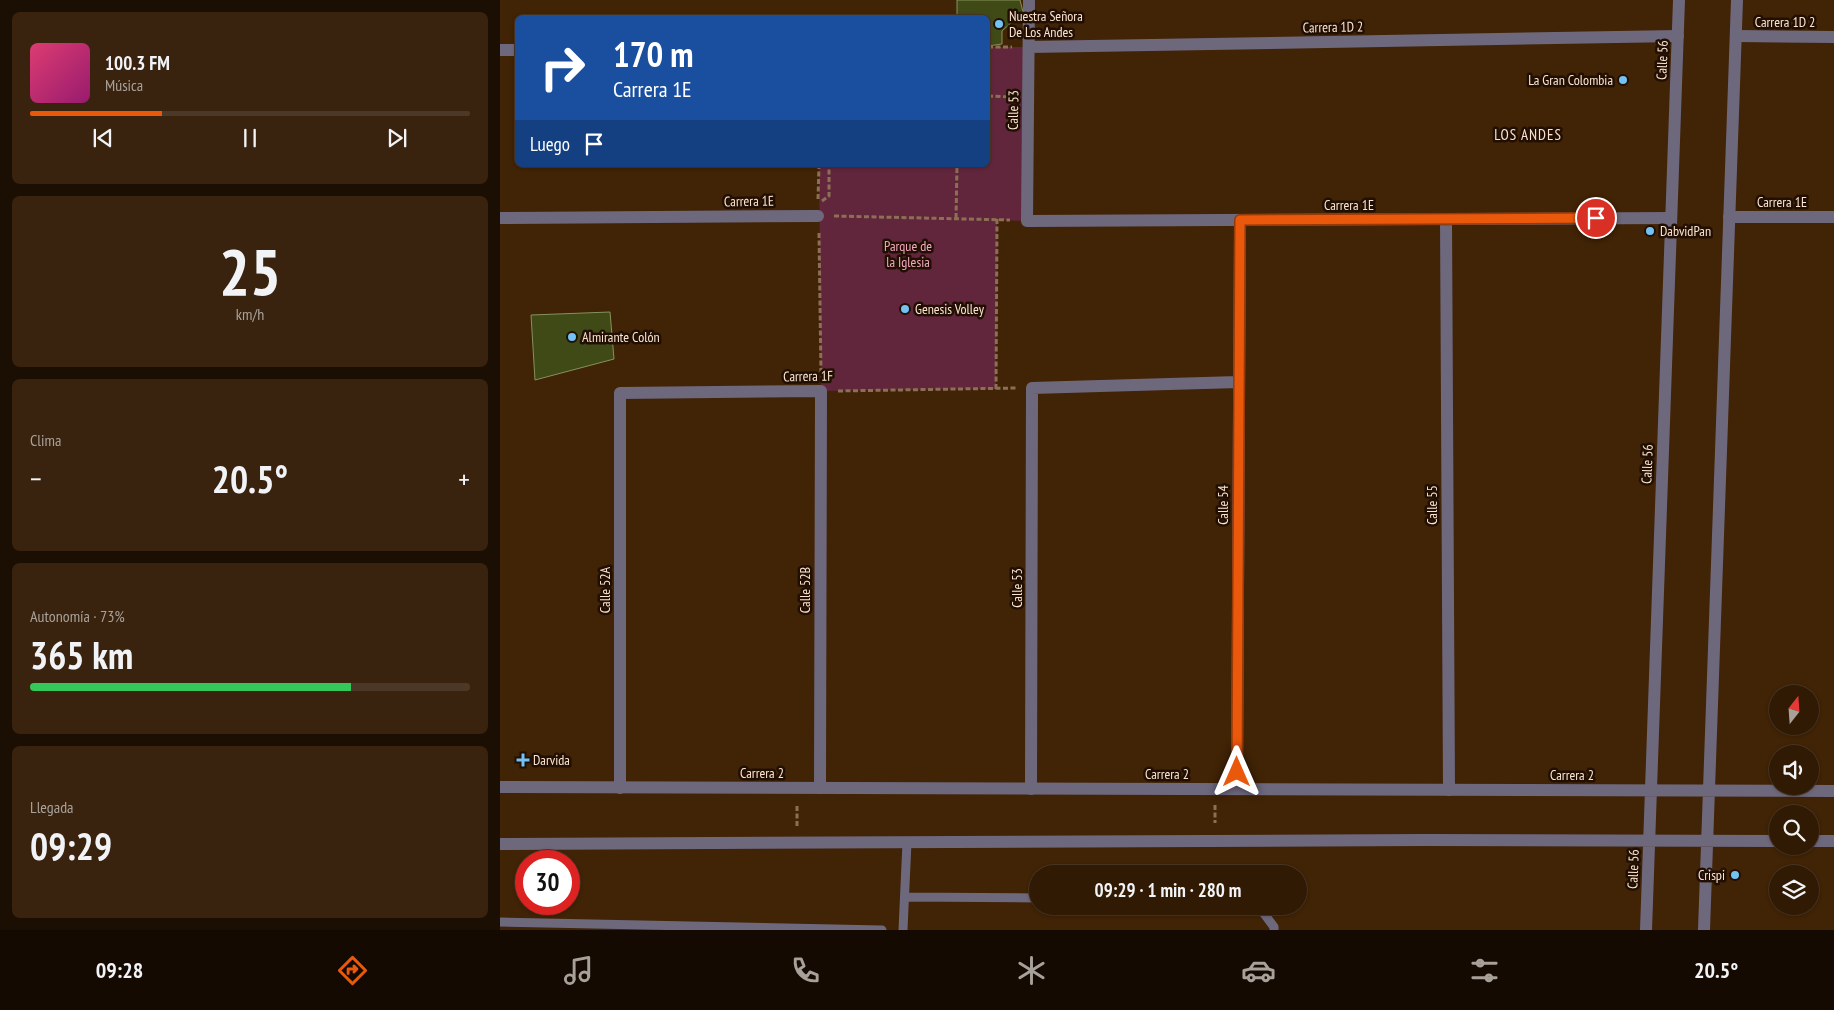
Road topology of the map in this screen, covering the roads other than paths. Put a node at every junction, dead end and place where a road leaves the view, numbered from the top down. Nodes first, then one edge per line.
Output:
1 (1029, 0) edge
2 (1680, 0) edge
3 (1737, 0) edge
4 (1678, 36) junction
5 (1736, 36) junction
6 (1834, 37) edge
7 (1029, 47) junction
8 (500, 50) edge
9 (515, 50) edge
10 (818, 216) road end
11 (1834, 217) edge
12 (500, 218) edge
13 (1671, 218) junction
14 (1729, 218) junction
15 (1446, 219) junction
16 (1240, 220) junction
17 (1027, 221) joint
18 (1238, 382) junction
19 (821, 391) joint
20 (620, 393) joint
21 (500, 787) edge
22 (620, 788) junction
23 (820, 788) junction
24 (1031, 789) junction
25 (1237, 789) junction
26 (1449, 790) junction
27 (1650, 791) junction
28 (1708, 791) junction
29 (1834, 791) edge
30 (1649, 840) junction
31 (1707, 840) junction
32 (1769, 840) edge
33 (1819, 841) edge
34 (1834, 841) edge
35 (907, 842) junction
36 (500, 844) edge
37 (905, 897) junction
38 (1029, 898) edge
39 (1265, 915) edge
40 (500, 922) edge
41 (882, 930) edge
42 (903, 930) edge
43 (1274, 930) edge
44 (1646, 930) edge
45 (1704, 930) edge

1 - 7 street, Calle 53
2 - 4 street, Calle 56
3 - 5 street
4 - 7 street, Carrera 1D 2
4 - 13 street, Calle 56
5 - 6 street, Carrera 1D 2
5 - 14 street
7 - 17 street, Calle 53
8 - 9 street
10 - 12 street, Carrera 1E
11 - 14 street, Carrera 1E
13 - 15 street, Carrera 1E
13 - 27 street, Calle 56
14 - 28 street
15 - 16 street, Carrera 1E
15 - 26 street, Calle 55
16 - 17 street, Carrera 1E
16 - 18 street, Calle 54
18 - 24 street, Calle 53
18 - 25 street, Calle 54
19 - 20 street, Carrera 1F
19 - 23 street, Calle 52B
20 - 22 street, Calle 52A
21 - 22 street, Carrera 2
22 - 23 street, Carrera 2
23 - 24 street, Carrera 2
24 - 25 street, Carrera 2
25 - 26 street, Carrera 2
26 - 27 street, Carrera 2
27 - 28 street, Carrera 2
27 - 30 street, Calle 56
28 - 29 street, Carrera 2
28 - 31 street
30 - 31 street
30 - 35 street
30 - 44 street, Calle 56
31 - 32 street
31 - 45 street
33 - 34 street
35 - 36 street
35 - 37 lane
37 - 38 lane
37 - 42 lane
39 - 43 lane
40 - 41 lane

